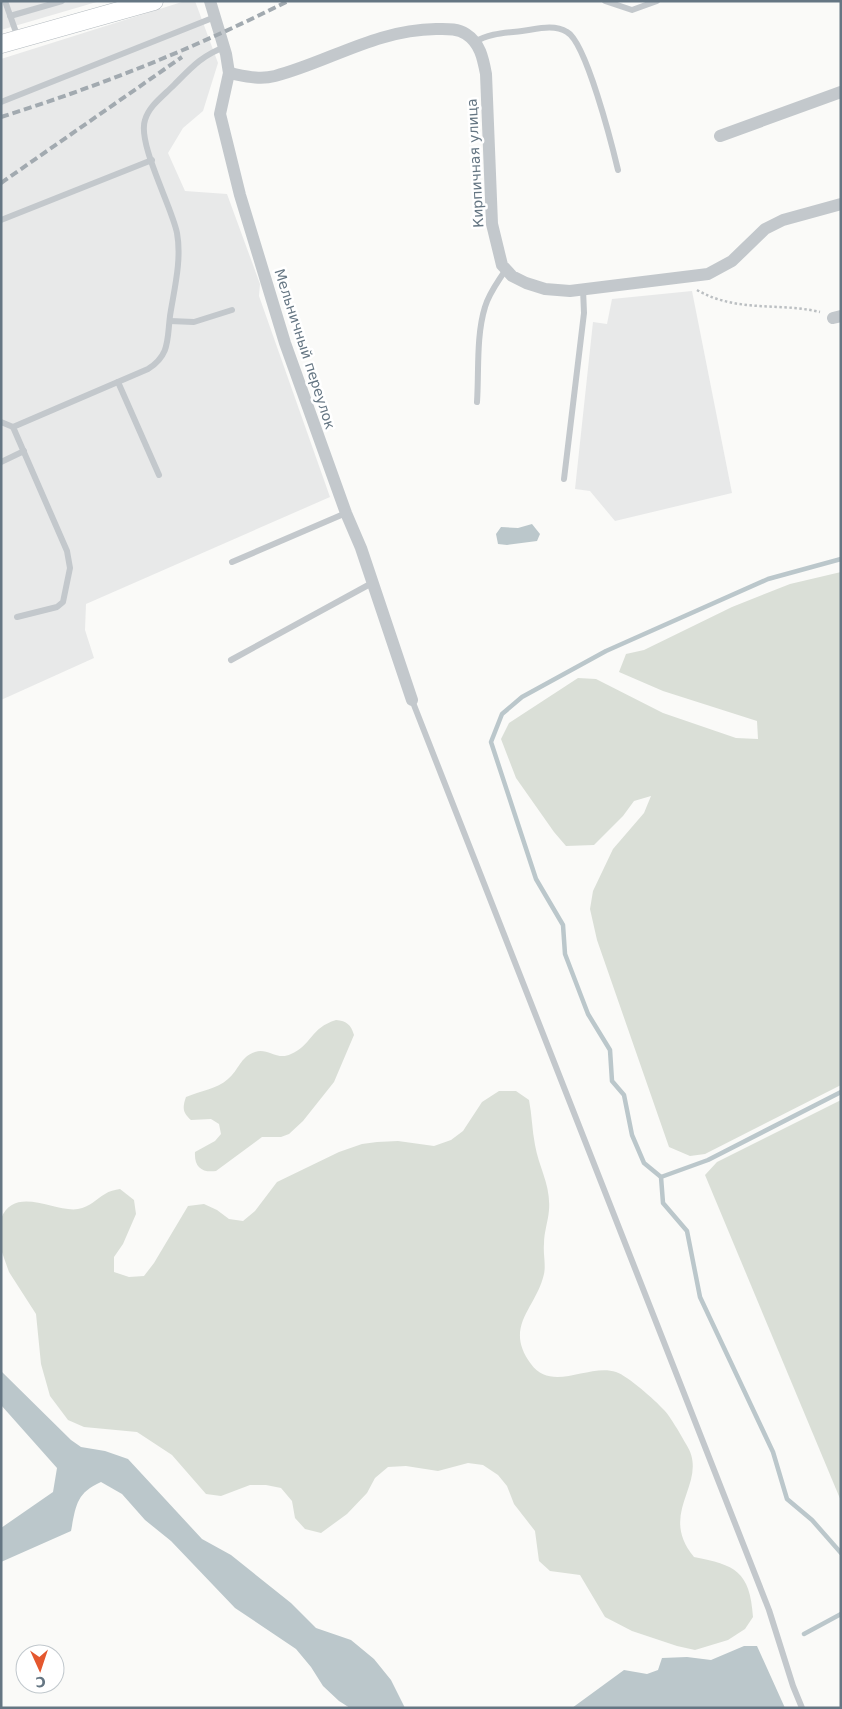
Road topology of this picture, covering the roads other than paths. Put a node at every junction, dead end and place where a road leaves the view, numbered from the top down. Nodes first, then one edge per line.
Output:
1 (5, 1) edge
2 (62, 1) edge
3 (154, 1) edge
4 (210, 1) edge
5 (605, 1) edge
6 (658, 1) edge
7 (10, 16) junction
8 (215, 17) junction
9 (10, 41) edge
10 (474, 42) junction
11 (224, 47) junction
12 (229, 73) junction
13 (841, 92) edge
14 (1, 102) edge
15 (720, 136) dead end
16 (152, 160) junction
17 (618, 170) dead end
18 (841, 204) edge
19 (1, 220) edge
20 (506, 269) junction
21 (583, 289) junction
22 (232, 310) dead end
23 (170, 321) junction
24 (118, 382) junction
25 (477, 402) dead end
26 (1, 422) edge
27 (13, 427) junction
28 (24, 451) junction
29 (1, 462) edge
30 (159, 475) dead end
31 (564, 479) dead end
32 (346, 513) junction
33 (232, 562) dead end
34 (372, 583) junction
35 (17, 617) dead end
36 (231, 660) dead end
37 (412, 700) joint
38 (802, 1708) edge

1 - 7 lane
2 - 7 lane
3 - 9 street
4 - 8 street, Мельничный переулок
5 - 6 lane
7 - 9 lane
8 - 11 street, Мельничный переулок
8 - 14 lane
10 - 12 street
10 - 17 lane
10 - 20 street, Кирпичная улица
11 - 12 street, Мельничный переулок
11 - 16 lane
12 - 32 street, Мельничный переулок
13 - 15 street
16 - 19 lane
16 - 23 lane
18 - 21 street
20 - 21 street
20 - 25 lane
21 - 31 lane
22 - 23 lane
23 - 24 lane
24 - 27 lane
24 - 30 lane
26 - 27 lane
27 - 28 lane
28 - 29 lane
28 - 35 lane
32 - 33 lane
32 - 34 street, Мельничный переулок
34 - 36 lane
34 - 37 street, Мельничный переулок
37 - 38 lane

